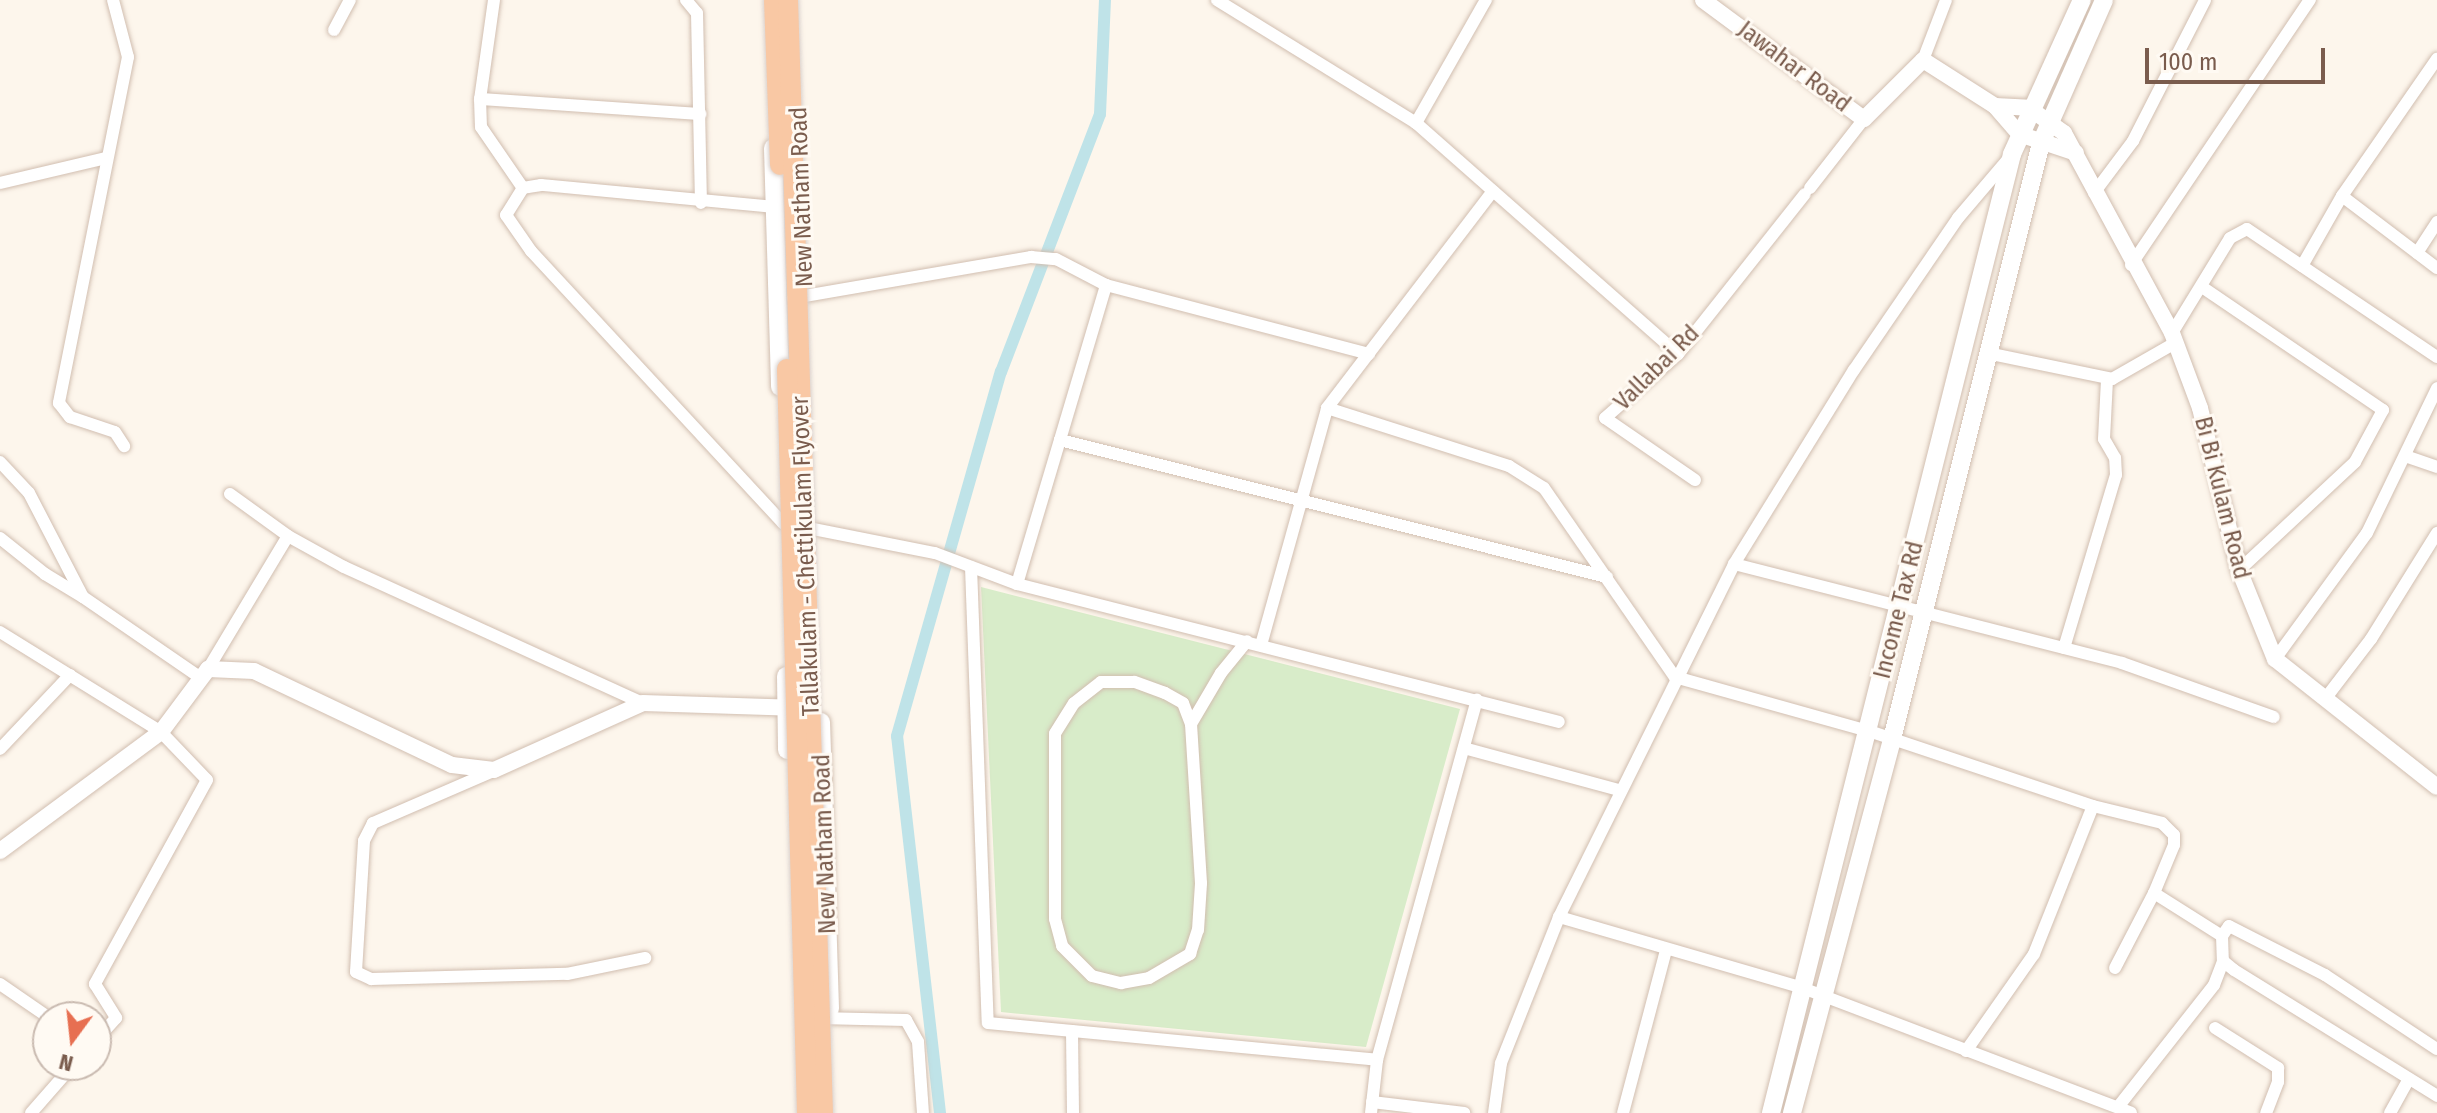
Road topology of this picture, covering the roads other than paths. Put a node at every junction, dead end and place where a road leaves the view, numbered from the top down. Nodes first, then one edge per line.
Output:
1 (113, 0) edge
2 (350, 0) edge
3 (494, 0) edge
4 (686, 0) edge
5 (771, 0) edge
6 (788, 0) edge
7 (795, 0) edge
8 (1217, 0) edge
9 (1486, 0) edge
10 (1703, 0) edge
11 (1946, 0) edge
12 (2082, 0) edge
13 (2104, 0) edge
14 (2205, 0) edge
15 (2310, 0) edge
16 (334, 30) dead end
17 (2437, 59) edge
18 (1923, 60) junction
19 (480, 99) junction
20 (1995, 106) junction
21 (2029, 108) junction
22 (700, 114) junction
23 (2048, 117) junction
24 (1864, 119) junction
25 (1416, 123) junction
26 (2019, 134) junction
27 (2041, 143) junction
28 (2076, 153) junction
29 (2012, 154) junction
30 (106, 158) junction
31 (0, 183) edge
32 (523, 188) junction
33 (1493, 191) junction
34 (2094, 193) junction
35 (2342, 196) junction
36 (701, 203) junction
37 (775, 207) junction
38 (2437, 222) edge
39 (2417, 253) junction
40 (2131, 265) junction
41 (2302, 266) junction
42 (2437, 268) edge
43 (1106, 285) junction
44 (2202, 287) junction
45 (806, 298) junction
46 (778, 299) junction
47 (2173, 338) junction
48 (1987, 353) junction
49 (1369, 354) junction
50 (1678, 354) junction
51 (2437, 357) edge
52 (2107, 379) junction
53 (2437, 388) edge
54 (1327, 408) junction
55 (1060, 440) junction
56 (124, 446) dead end
57 (2408, 457) junction
58 (0, 462) edge
59 (2437, 467) edge
60 (1695, 480) dead end
61 (230, 494) dead end
62 (1302, 497) junction
63 (783, 523) junction
64 (813, 529) junction
65 (2437, 533) edge
66 (288, 536) junction
67 (0, 538) edge
68 (1734, 564) junction
69 (971, 567) junction
70 (2239, 570) junction
71 (1607, 577) junction
72 (1017, 584) junction
73 (83, 597) junction
74 (1901, 604) junction
75 (1922, 610) junction
76 (0, 632) edge
77 (1247, 641) junction
78 (1261, 645) junction
79 (2064, 648) junction
80 (2275, 659) junction
81 (205, 674) junction
82 (70, 675) junction
83 (1675, 677) junction
84 (2325, 699) junction
85 (1477, 700) junction
86 (643, 703) junction
87 (786, 708) junction
88 (820, 709) junction
89 (2274, 717) dead end
90 (1559, 722) dead end
91 (1191, 724) junction
92 (1869, 731) junction
93 (161, 732) junction
94 (1892, 739) junction
95 (1464, 748) junction
96 (0, 749) edge
97 (494, 770) junction
98 (2437, 787) edge
99 (1619, 790) junction
100 (2093, 806) junction
101 (0, 851) edge
102 (2154, 893) junction
103 (1559, 917) junction
104 (2222, 936) junction
105 (1666, 950) junction
106 (645, 958) dead end
107 (2223, 961) junction
108 (2115, 968) dead end
109 (0, 984) edge
110 (1800, 987) junction
111 (1822, 995) junction
112 (106, 1001) edge
113 (32, 1006) edge
114 (830, 1017) junction
115 (795, 1019) junction
116 (2215, 1028) dead end
117 (1072, 1031) junction
118 (2437, 1049) edge
119 (1966, 1051) junction
120 (1377, 1060) junction
121 (2409, 1079) junction
122 (59, 1081) edge
123 (2437, 1096) edge
124 (2118, 1107) junction
125 (1371, 1108) edge
126 (31, 1113) edge
127 (798, 1113) edge
128 (807, 1113) edge
129 (823, 1113) edge
130 (832, 1113) edge
131 (923, 1113) edge
132 (1073, 1113) edge
133 (1464, 1113) edge
134 (1494, 1113) edge
135 (1623, 1113) edge
136 (1771, 1113) edge
137 (1792, 1113) edge
138 (2131, 1113) edge
139 (2266, 1113) edge
140 (2390, 1113) edge

1 - 30 street
2 - 16 street
3 - 19 street
4 - 22 street
5 - 37 main road, New Natham Road
5 - 128 highway, Tallakulam - Chettikulam Flyover, bridge
6 - 129 highway, Tallakulam - Chettikulam Flyover, bridge
7 - 45 main road, New Natham Road
8 - 25 street
9 - 25 street
10 - 24 street, Jawahar Road
11 - 18 street
12 - 21 main road, Income Tax Rd
13 - 23 main road, Income Tax Rd
14 - 34 street
15 - 40 street
17 - 35 street
18 - 20 street
18 - 24 street, Jawahar Road
19 - 22 street
19 - 32 street
20 - 21 street
20 - 26 street
21 - 23 street, Bi Bi Kulam Road
21 - 26 main road, Income Tax Rd
22 - 36 street
23 - 27 main road, Income Tax Rd
23 - 28 street, Bi Bi Kulam Road
24 - 50 street, Vallabai Rd
25 - 33 street
26 - 27 street
26 - 29 main road, Income Tax Rd
27 - 28 street
27 - 48 main road, Income Tax Rd
28 - 34 street, Bi Bi Kulam Road
29 - 68 street
29 - 74 main road, Income Tax Rd
30 - 31 street
30 - 56 street
32 - 36 street
32 - 63 street
33 - 49 street
33 - 50 street
34 - 40 street, Bi Bi Kulam Road
35 - 39 street
35 - 41 street
36 - 37 street
37 - 46 main road, New Natham Road
38 - 39 street
39 - 42 street
40 - 47 street, Bi Bi Kulam Road
41 - 44 street
41 - 51 street
43 - 45 street
43 - 49 street
43 - 55 street
44 - 47 street
44 - 70 street
45 - 46 street
45 - 64 main road, New Natham Road
46 - 63 main road, New Natham Road
47 - 52 street
47 - 70 street, Bi Bi Kulam Road
48 - 52 street
48 - 75 main road, Income Tax Rd
49 - 54 street
50 - 60 street, Vallabai Rd
52 - 79 street
53 - 57 street
54 - 62 street
54 - 71 street
55 - 62 street
55 - 72 street
57 - 59 street
57 - 80 street
58 - 73 street
61 - 66 street
62 - 71 street
62 - 78 street
63 - 64 street
63 - 87 main road, New Natham Road
64 - 69 street
64 - 88 main road, New Natham Road
65 - 84 street
66 - 81 street
66 - 86 street
67 - 73 street
68 - 74 street
68 - 83 street
69 - 72 street
69 - 117 street
70 - 80 street, Bi Bi Kulam Road
71 - 83 street
72 - 77 street
73 - 81 street
74 - 75 street
74 - 92 main road, Income Tax Rd
75 - 79 street
75 - 94 main road, Income Tax Rd
76 - 82 street
77 - 78 street
77 - 91 street
78 - 85 street
79 - 89 street
80 - 84 street, Bi Bi Kulam Road
81 - 93 street
81 - 97 street
82 - 93 street
82 - 96 street
83 - 92 street
83 - 99 street
84 - 98 street, Bi Bi Kulam Road
85 - 90 street
85 - 95 street
86 - 87 street
86 - 97 street
87 - 88 street
87 - 115 main road, New Natham Road
88 - 114 main road, New Natham Road
91 - 91 street
92 - 94 street
92 - 110 main road, Income Tax Rd
93 - 101 street
93 - 112 street
94 - 100 street
94 - 111 main road, Income Tax Rd
95 - 99 street
95 - 120 street
97 - 106 street
99 - 103 street
100 - 102 street
100 - 119 street
102 - 104 street
102 - 108 street
103 - 105 street
103 - 134 street
104 - 107 street
104 - 118 street
105 - 110 street
105 - 135 street
107 - 121 street
107 - 124 street
109 - 113 street
110 - 111 street
110 - 136 main road, Income Tax Rd
111 - 119 street
111 - 137 main road, Income Tax Rd
114 - 115 street
114 - 130 main road, New Natham Road
114 - 131 street
115 - 127 main road, New Natham Road
116 - 139 street
117 - 120 street
117 - 132 street
119 - 124 street
120 - 125 street
121 - 123 street
121 - 140 street
122 - 126 street
124 - 138 street
125 - 133 street

